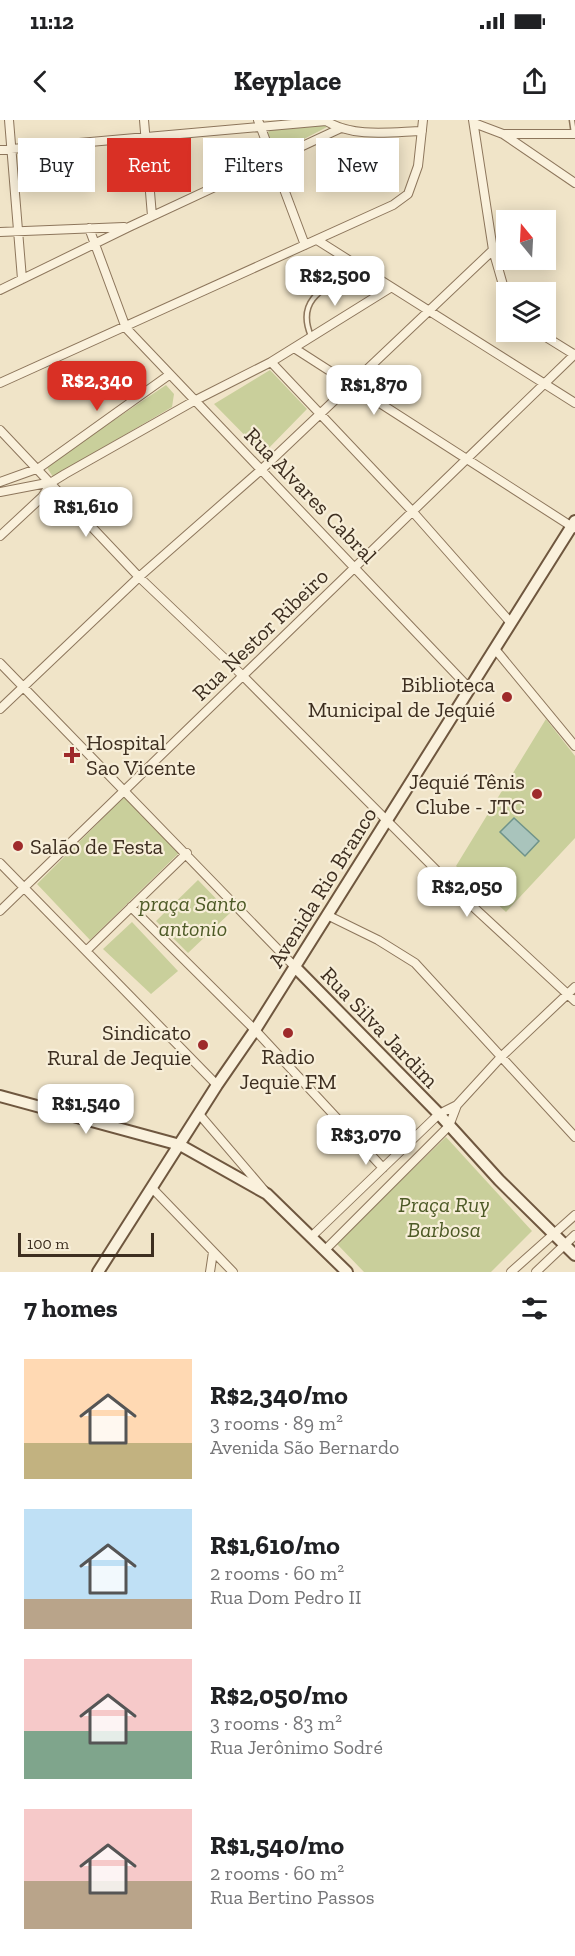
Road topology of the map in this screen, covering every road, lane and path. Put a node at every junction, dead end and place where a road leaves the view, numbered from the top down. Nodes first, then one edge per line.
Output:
1 (9, 120) edge
2 (144, 120) edge
3 (423, 120) edge
4 (572, 120) edge
5 (474, 122) edge
6 (259, 123) edge
7 (339, 129) junction
8 (422, 131) junction
9 (503, 134) junction
10 (575, 134) edge
11 (145, 137) junction
12 (264, 138) edge
13 (304, 146) edge
14 (12, 149) junction
15 (0, 150) edge
16 (575, 183) edge
17 (206, 192) edge
18 (285, 192) edge
19 (152, 216) junction
20 (129, 226) junction
21 (90, 228) junction
22 (19, 230) junction
23 (0, 232) edge
24 (316, 240) junction
25 (95, 243) junction
26 (305, 245) junction
27 (493, 250) junction
28 (359, 268) junction
29 (22, 279) junction
30 (502, 282) edge
31 (390, 288) junction
32 (0, 290) edge
33 (428, 311) junction
34 (126, 327) junction
35 (311, 337) junction
36 (554, 342) edge
37 (294, 348) junction
38 (575, 355) edge
39 (271, 362) junction
40 (169, 375) junction
41 (0, 383) edge
42 (348, 384) junction
43 (546, 385) junction
44 (194, 401) junction
45 (575, 403) edge
46 (320, 412) junction
47 (0, 430) edge
48 (468, 460) junction
49 (39, 468) junction
50 (262, 469) junction
51 (0, 482) edge
52 (52, 482) junction
53 (0, 492) edge
54 (413, 512) junction
55 (574, 525) edge
56 (0, 536) edge
57 (355, 568) junction
58 (139, 577) junction
59 (511, 623) junction
60 (495, 649) junction
61 (0, 663) edge
62 (242, 675) junction
63 (23, 687) junction
64 (470, 688) junction
65 (0, 709) edge
66 (575, 746) edge
67 (125, 790) junction
68 (386, 821) junction
69 (187, 853) junction
70 (0, 863) edge
71 (24, 888) junction
72 (132, 907) junction
73 (0, 911) edge
74 (327, 915) junction
75 (87, 950) junction
76 (294, 966) junction
77 (575, 987) edge
78 (566, 995) junction
79 (575, 1001) edge
80 (255, 1030) junction
81 (501, 1057) junction
82 (217, 1085) junction
83 (0, 1095) edge
84 (457, 1105) junction
85 (199, 1114) junction
86 (439, 1114) junction
87 (449, 1126) junction
88 (575, 1137) edge
89 (180, 1145) junction
90 (383, 1168) junction
91 (152, 1188) junction
92 (267, 1194) junction
93 (575, 1215) edge
94 (554, 1234) junction
95 (575, 1235) edge
96 (311, 1237) junction
97 (565, 1245) junction
98 (326, 1249) junction
99 (213, 1252) junction
100 (575, 1255) edge
101 (98, 1272) edge
102 (210, 1272) edge
103 (233, 1272) edge
104 (347, 1272) edge
105 (511, 1272) edge
106 (536, 1272) edge

1 - 14 street
2 - 11 street
3 - 8 street
4 - 10 lane
5 - 9 street
5 - 27 street
6 - 7 street
6 - 11 street
6 - 12 street
7 - 8 street
7 - 13 street
8 - 24 street
9 - 10 street
9 - 16 street
11 - 14 street
11 - 19 street
14 - 15 street
14 - 22 street
17 - 19 street
18 - 26 street
19 - 20 street
20 - 21 street
20 - 25 street
21 - 22 street
21 - 25 street
22 - 23 street
22 - 29 street
24 - 26 street
24 - 28 street
25 - 29 street
25 - 34 street
26 - 34 street
27 - 30 street
27 - 33 street
28 - 31 street
28 - 35 lane
29 - 32 street
31 - 33 street
31 - 35 street
33 - 42 street
33 - 43 street
34 - 40 street, Rua Alvares Cabral
34 - 41 street
35 - 37 street
36 - 38 street
37 - 39 street
37 - 42 street
38 - 43 street, Rua Nestor Ribeiro
39 - 44 street
39 - 46 street
40 - 44 street, Rua Alvares Cabral
40 - 49 street
42 - 46 street
42 - 48 street
43 - 45 street
43 - 48 street, Rua Nestor Ribeiro
44 - 50 street, Rua Alvares Cabral
44 - 52 street
46 - 50 street
46 - 54 street
47 - 49 street
48 - 54 street, Rua Nestor Ribeiro
48 - 55 street
49 - 51 street
49 - 52 street
50 - 57 street, Rua Alvares Cabral
50 - 58 street
52 - 53 street
52 - 56 street
52 - 58 street
54 - 57 street, Rua Nestor Ribeiro
54 - 59 street
55 - 59 main road, Avenida Rio Branco
57 - 62 street, Rua Nestor Ribeiro
57 - 64 street, Rua Alvares Cabral
58 - 62 street
58 - 63 street
59 - 60 main road, Avenida Rio Branco
60 - 64 main road, Avenida Rio Branco
60 - 66 street
61 - 63 street
62 - 67 street, Rua Nestor Ribeiro
62 - 68 street
63 - 65 street
63 - 67 street
64 - 68 main road, Avenida Rio Branco
67 - 69 street
67 - 71 street, Rua Nestor Ribeiro
68 - 74 main road, Avenida Rio Branco
68 - 78 street
69 - 72 street
69 - 76 street
70 - 71 street
71 - 73 street, Rua Nestor Ribeiro
71 - 75 street
72 - 75 street
72 - 80 street
74 - 76 main road, Avenida Rio Branco
74 - 81 street
75 - 82 street
76 - 80 main road, Avenida Rio Branco
76 - 86 main road, Rua Silva Jardim
77 - 78 street
78 - 79 street
78 - 81 street
80 - 82 main road, Avenida Rio Branco
80 - 90 street
81 - 84 street
81 - 88 street
82 - 85 main road, Avenida Rio Branco
83 - 89 main road
84 - 86 street
84 - 87 street
85 - 89 main road, Avenida Rio Branco
85 - 92 street
86 - 87 main road, Rua Silva Jardim
86 - 90 street
87 - 94 main road, Rua Silva Jardim
87 - 98 street
89 - 91 main road, Avenida Rio Branco
89 - 92 main road
90 - 96 street
91 - 99 street
91 - 101 main road, Avenida Rio Branco
92 - 96 main road
93 - 94 street
94 - 97 main road, Rua Silva Jardim
94 - 105 street
95 - 97 street
96 - 98 main road
97 - 100 main road, Rua Silva Jardim
97 - 106 street
98 - 104 main road
99 - 102 street
99 - 103 street

